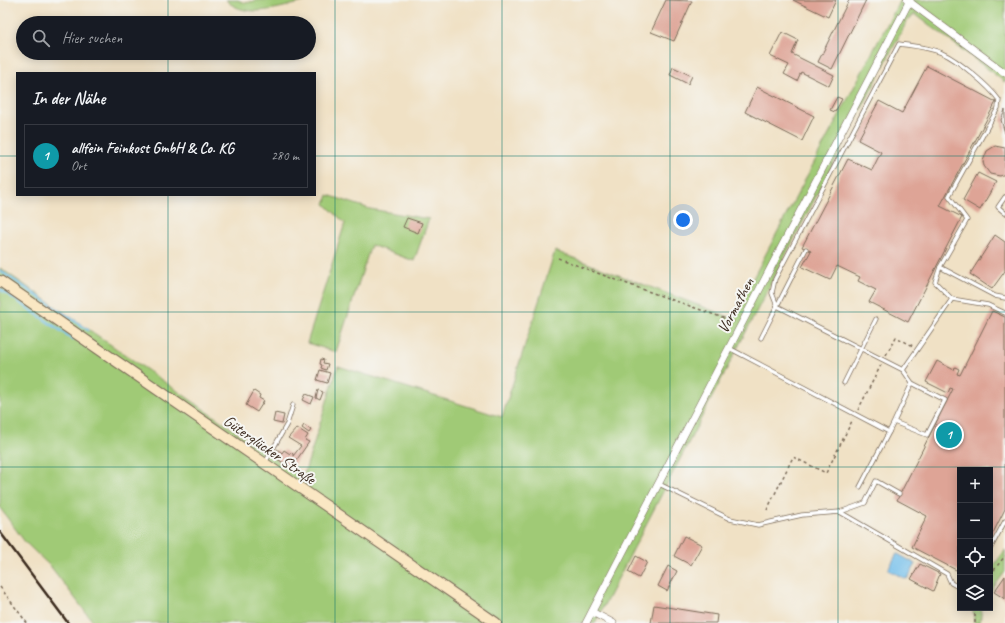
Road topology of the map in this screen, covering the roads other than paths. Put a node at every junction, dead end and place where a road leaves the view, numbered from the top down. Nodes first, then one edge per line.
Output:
1 (909, 0) edge
2 (1005, 74) edge
3 (1005, 197) edge
4 (1005, 213) edge
5 (806, 249) dead end
6 (940, 267) junction
7 (0, 281) edge
8 (1005, 298) edge
9 (952, 299) junction
10 (777, 306) junction
11 (1005, 313) edge
12 (876, 319) dead end
13 (761, 338) dead end
14 (729, 348) junction
15 (861, 348) junction
16 (903, 370) junction
17 (844, 383) dead end
18 (912, 383) junction
19 (293, 405) dead end
20 (894, 422) junction
21 (889, 432) junction
22 (265, 464) junction
23 (658, 483) junction
24 (860, 488) dead end
25 (899, 494) dead end
26 (840, 512) junction
27 (1005, 521) edge
28 (993, 543) edge
29 (957, 586) edge
30 (592, 612) junction
31 (496, 623) edge
32 (586, 623) edge
33 (613, 623) edge

1 - 2 street
1 - 14 street, Vormathen
3 - 4 lane
5 - 10 lane
6 - 8 lane
6 - 9 lane
6 - 10 lane
7 - 22 street, Güterglücker Straße
9 - 11 lane
9 - 16 lane
10 - 13 lane
10 - 15 lane
12 - 15 lane
14 - 21 lane
14 - 23 street, Vormathen
15 - 16 lane
15 - 17 lane
16 - 18 lane
18 - 20 lane
18 - 20 lane
19 - 22 lane
20 - 21 lane
21 - 24 lane
22 - 31 street, Güterglücker Straße
23 - 26 lane
23 - 30 street, Vormathen
25 - 26 lane
26 - 29 lane
27 - 28 lane
30 - 32 street, Vormathen
30 - 33 street

